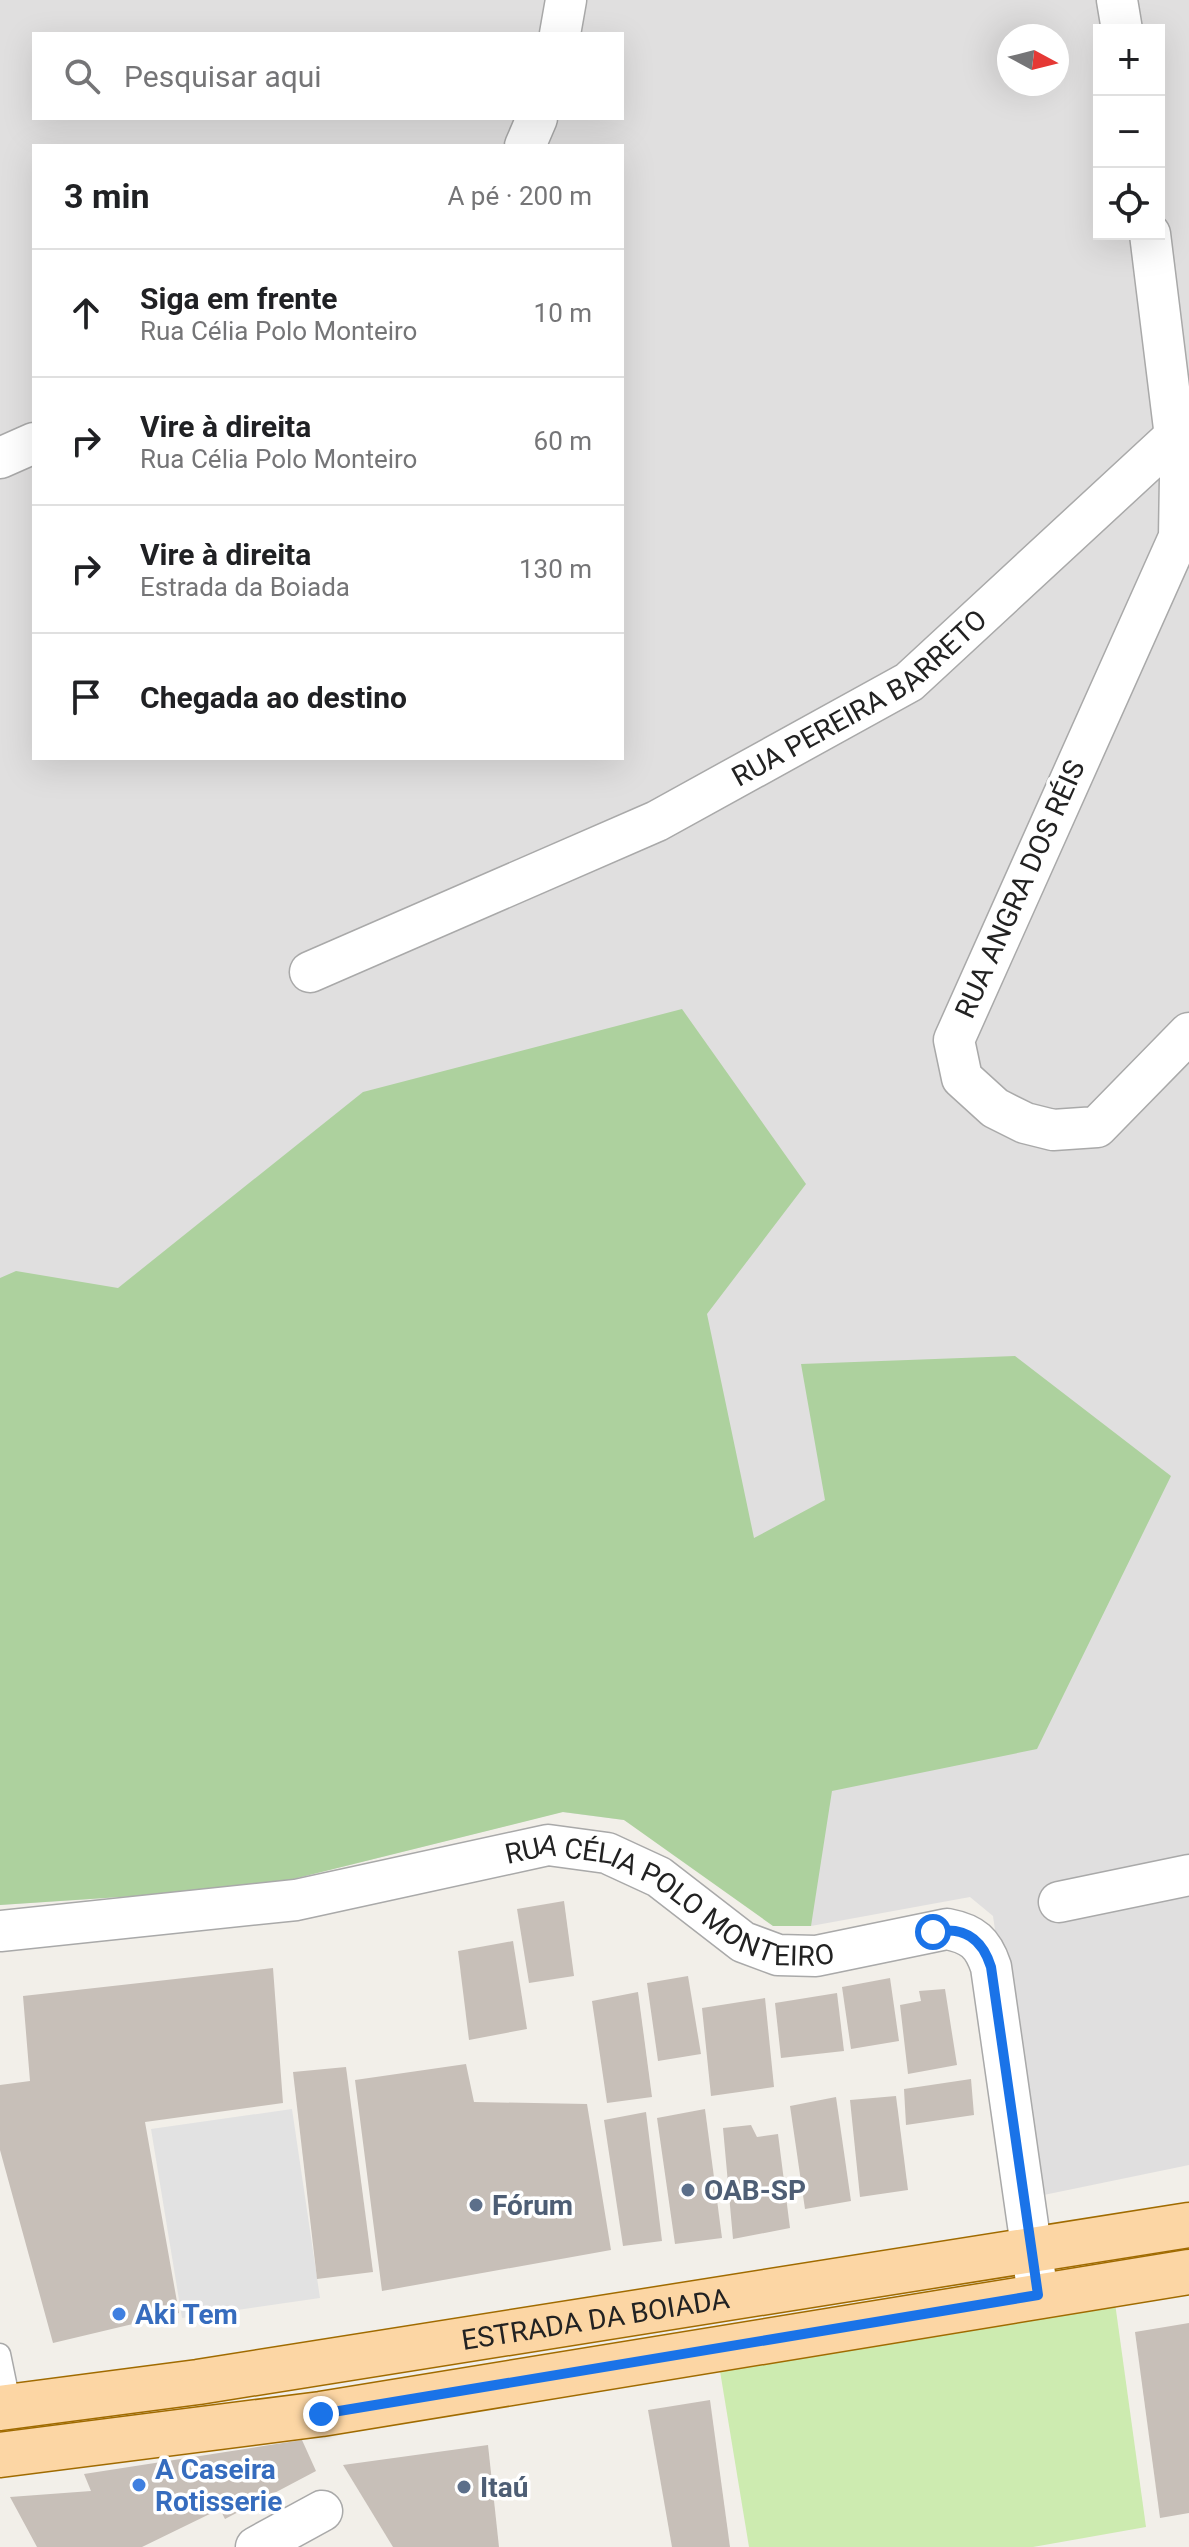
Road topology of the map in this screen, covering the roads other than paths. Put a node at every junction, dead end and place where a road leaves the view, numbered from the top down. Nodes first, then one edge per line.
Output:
1 (566, 0) edge
2 (1117, 0) edge
3 (1121, 24) edge
4 (560, 32) edge
5 (536, 120) edge
6 (526, 144) edge
7 (1151, 240) edge
8 (1174, 437) junction
9 (32, 444) edge
10 (0, 458) edge
11 (310, 972) dead end
12 (1189, 1033) edge
13 (1189, 1875) edge
14 (1059, 1902) dead end
15 (0, 1931) edge
16 (1189, 2225) edge
17 (1030, 2251) junction
18 (1189, 2272) edge
19 (1038, 2295) junction
20 (0, 2354) edge
21 (6, 2408) edge
22 (0, 2455) edge
23 (322, 2511) dead end
24 (256, 2547) edge

1 - 4 street
2 - 3 street
5 - 6 street
7 - 8 street
8 - 11 street, RUA PEREIRA BARRETO
8 - 12 street, RUA ANGRA DOS RÉIS
9 - 10 street
13 - 14 street
15 - 17 street, RUA CÉLIA POLO MONTEIRO
16 - 17 main road, ESTRADA DA BOIADA
17 - 19 street, RUA CÉLIA POLO MONTEIRO
17 - 21 main road, ESTRADA DA BOIADA
18 - 19 main road, ESTRADA DA BOIADA
19 - 22 main road, ESTRADA DA BOIADA
20 - 21 lane
23 - 24 street

